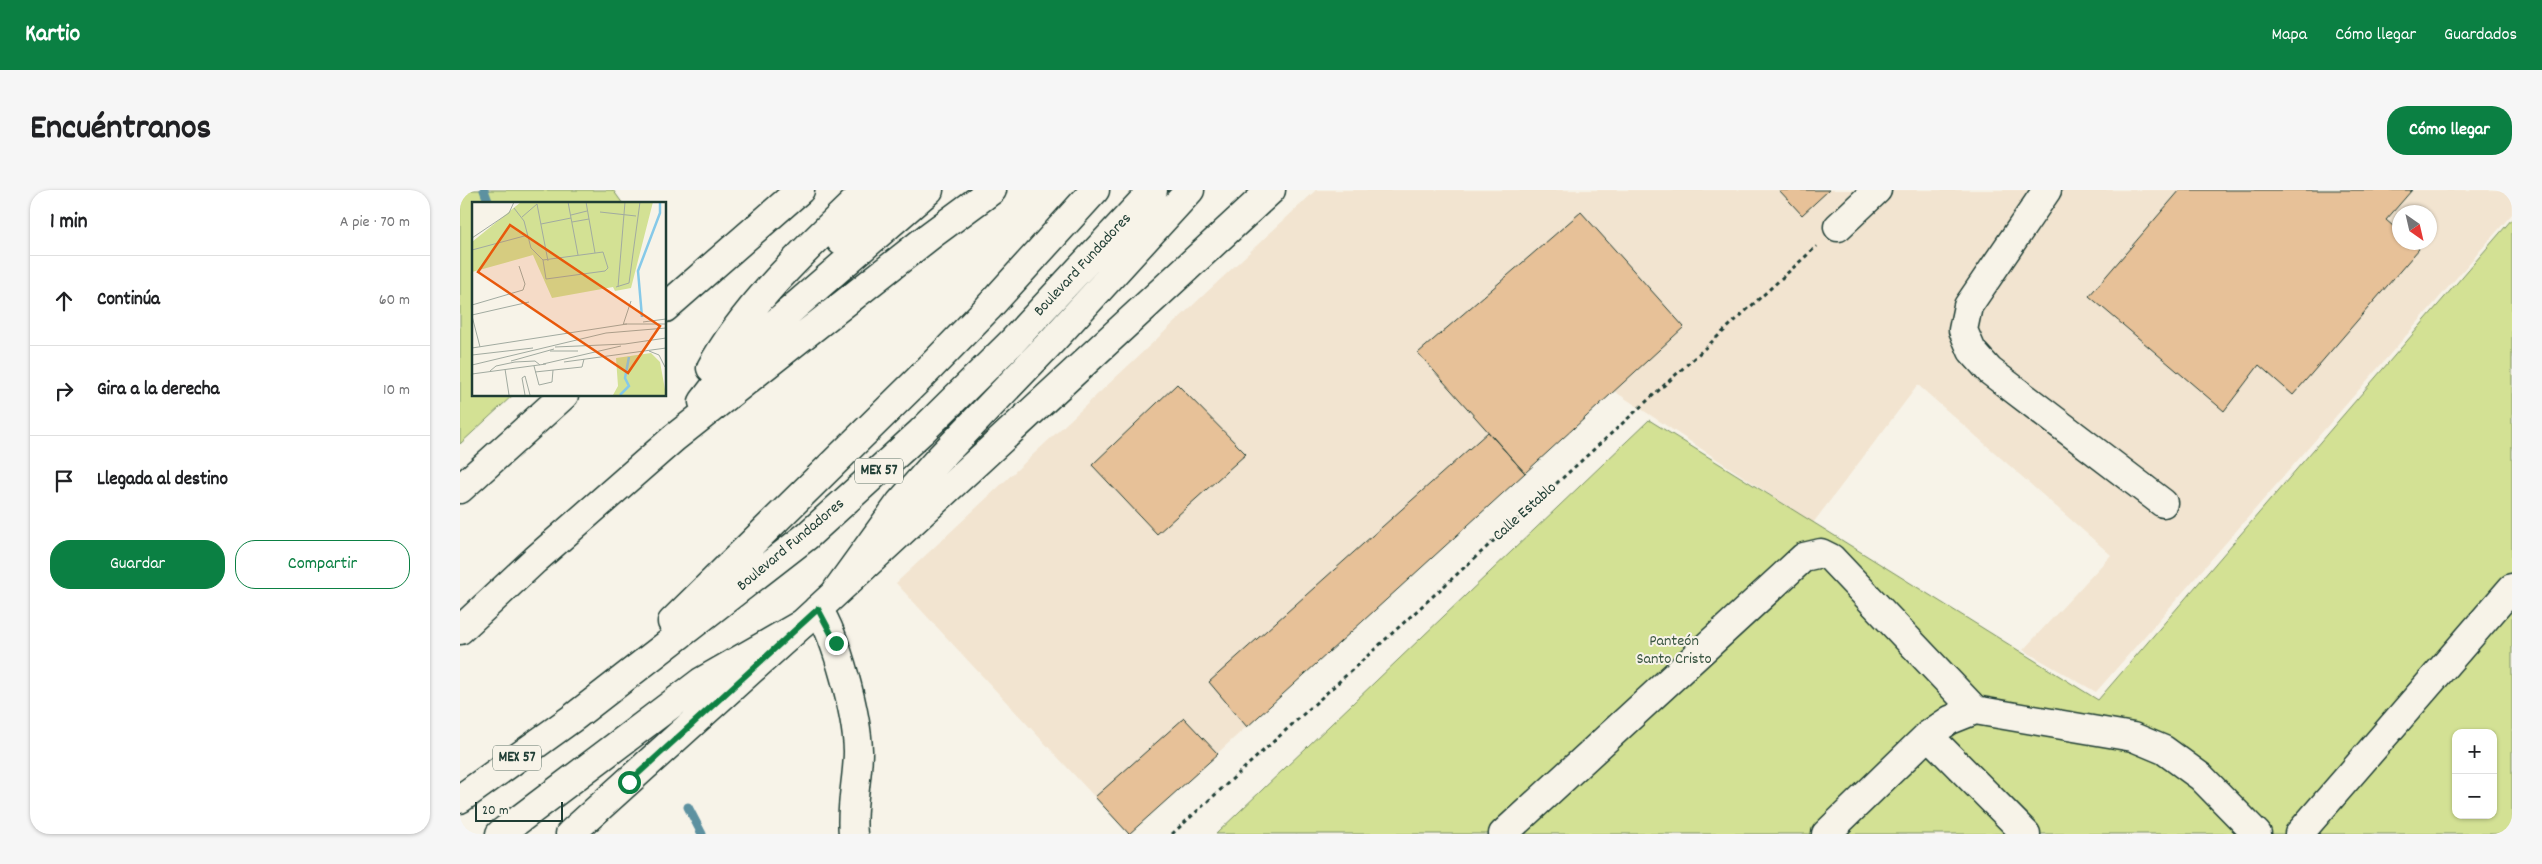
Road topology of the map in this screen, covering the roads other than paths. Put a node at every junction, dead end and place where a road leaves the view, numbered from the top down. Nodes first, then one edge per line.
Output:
1 (800, 190) edge
2 (867, 190) edge
3 (897, 190) edge
4 (929, 190) edge
5 (992, 190) edge
6 (1095, 190) edge
7 (1153, 190) edge
8 (1190, 190) edge
9 (1271, 190) edge
10 (1877, 190) edge
11 (2047, 190) edge
12 (1838, 227) road end
13 (666, 307) edge
14 (740, 355) junction
15 (563, 396) edge
16 (674, 438) junction
17 (460, 489) edge
18 (2163, 503) dead end
19 (2512, 588) edge
20 (837, 590) junction
21 (810, 616) junction
22 (460, 630) edge
23 (710, 690) junction
24 (1975, 710) junction
25 (574, 717) junction
26 (1928, 735) junction
27 (460, 799) edge
28 (500, 834) edge
29 (570, 834) edge
30 (853, 834) edge
31 (1503, 834) edge
32 (1826, 834) edge
33 (2026, 834) edge
34 (2257, 834) edge
35 (2298, 834) edge

1 - 13 main road
2 - 16 main road
3 - 14 main road
4 - 14 main road
5 - 16 main road
6 - 25 main road
7 - 25 main road, Boulevard Fundadores / MEX 57
8 - 20 main road
9 - 20 main road
10 - 12 main road
11 - 18 main road
14 - 16 main road
15 - 17 main road
16 - 22 main road
19 - 35 main road
20 - 21 main road
21 - 23 main road
21 - 30 main road
23 - 28 main road
23 - 29 main road
24 - 26 main road
24 - 31 main road
24 - 34 main road
25 - 27 main road, Boulevard Fundadores / MEX 57
26 - 32 main road
26 - 33 main road

